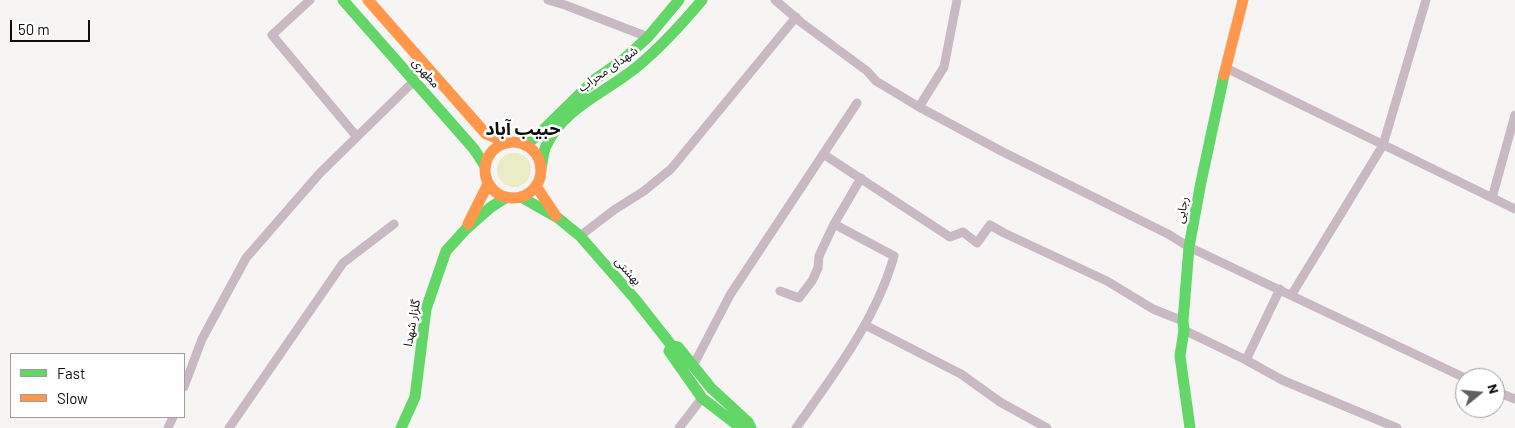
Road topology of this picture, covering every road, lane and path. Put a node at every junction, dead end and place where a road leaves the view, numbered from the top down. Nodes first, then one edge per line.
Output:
1 (310, 0) edge
2 (343, 0) edge
3 (368, 0) edge
4 (548, 0) edge
5 (679, 0) edge
6 (702, 0) edge
7 (775, 0) edge
8 (957, 0) edge
9 (1243, 0) edge
10 (1426, 0) edge
11 (566, 2) edge
12 (796, 18) junction
13 (648, 37) junction
14 (629, 54) junction
15 (637, 67) junction
16 (1226, 68) junction
17 (414, 80) junction
18 (857, 103) dead end
19 (919, 108) junction
20 (1515, 114) edge
21 (474, 120) junction
22 (461, 134) junction
23 (357, 137) junction
24 (508, 142) junction
25 (525, 145) junction
26 (1383, 145) junction
27 (823, 154) junction
28 (485, 166) junction
29 (541, 168) junction
30 (860, 178) junction
31 (488, 184) junction
32 (536, 186) junction
33 (507, 197) junction
34 (521, 198) junction
35 (1492, 198) junction
36 (1515, 209) edge
37 (558, 218) junction
38 (394, 224) dead end
39 (834, 224) junction
40 (466, 229) junction
41 (580, 236) junction
42 (1190, 247) junction
43 (1280, 289) junction
44 (780, 291) dead end
45 (1292, 294) junction
46 (865, 325) junction
47 (1184, 325) junction
48 (672, 346) junction
49 (1246, 360) junction
50 (693, 366) junction
51 (1455, 373) edge
52 (185, 384) edge
53 (712, 388) junction
54 (702, 398) junction
55 (229, 428) edge
56 (401, 428) edge
57 (678, 428) edge
58 (741, 428) edge
59 (751, 428) edge
60 (796, 428) edge
61 (1047, 428) edge
62 (1190, 428) edge
63 (1397, 428) edge

1 - 23 street
2 - 17 street, مطهری
3 - 21 street, مطهری
4 - 11 street
5 - 13 street, شهدای محراب
6 - 15 street, شهدای محراب
7 - 12 street
8 - 19 street
9 - 16 street, رجایی
10 - 26 street
11 - 13 street
12 - 19 street
12 - 41 street
13 - 14 street, شهدای محراب
14 - 15 street
14 - 25 street, شهدای محراب
15 - 29 street, شهدای محراب
16 - 26 street
16 - 42 street, رجایی
17 - 22 street, مطهری
17 - 23 street
18 - 27 street
19 - 42 street
20 - 35 street
21 - 22 street
21 - 24 street, مطهری
22 - 28 street, مطهری
23 - 52 street
24 - 25 street
24 - 28 street
25 - 29 street
26 - 35 street
26 - 45 street
27 - 30 street
27 - 50 street
28 - 31 street
29 - 32 street
30 - 39 street
30 - 47 street
31 - 33 street
31 - 40 street
32 - 34 street
32 - 37 street
33 - 34 street
33 - 40 street
34 - 37 street
35 - 36 street
37 - 41 street, بهشتی
38 - 55 street
39 - 44 street
39 - 46 street
40 - 56 street, گلزار شهدا
41 - 48 street, بهشتی
42 - 43 street
42 - 47 street, رجایی
43 - 45 street
43 - 49 street
45 - 51 street
46 - 60 street
46 - 61 street
47 - 49 street
47 - 62 street, رجایی
48 - 50 street, بهشتی
48 - 54 street, بهشتی
49 - 63 street
50 - 53 street, بهشتی
53 - 54 street
53 - 59 street, بهشتی
54 - 57 street
54 - 58 street, بهشتی

